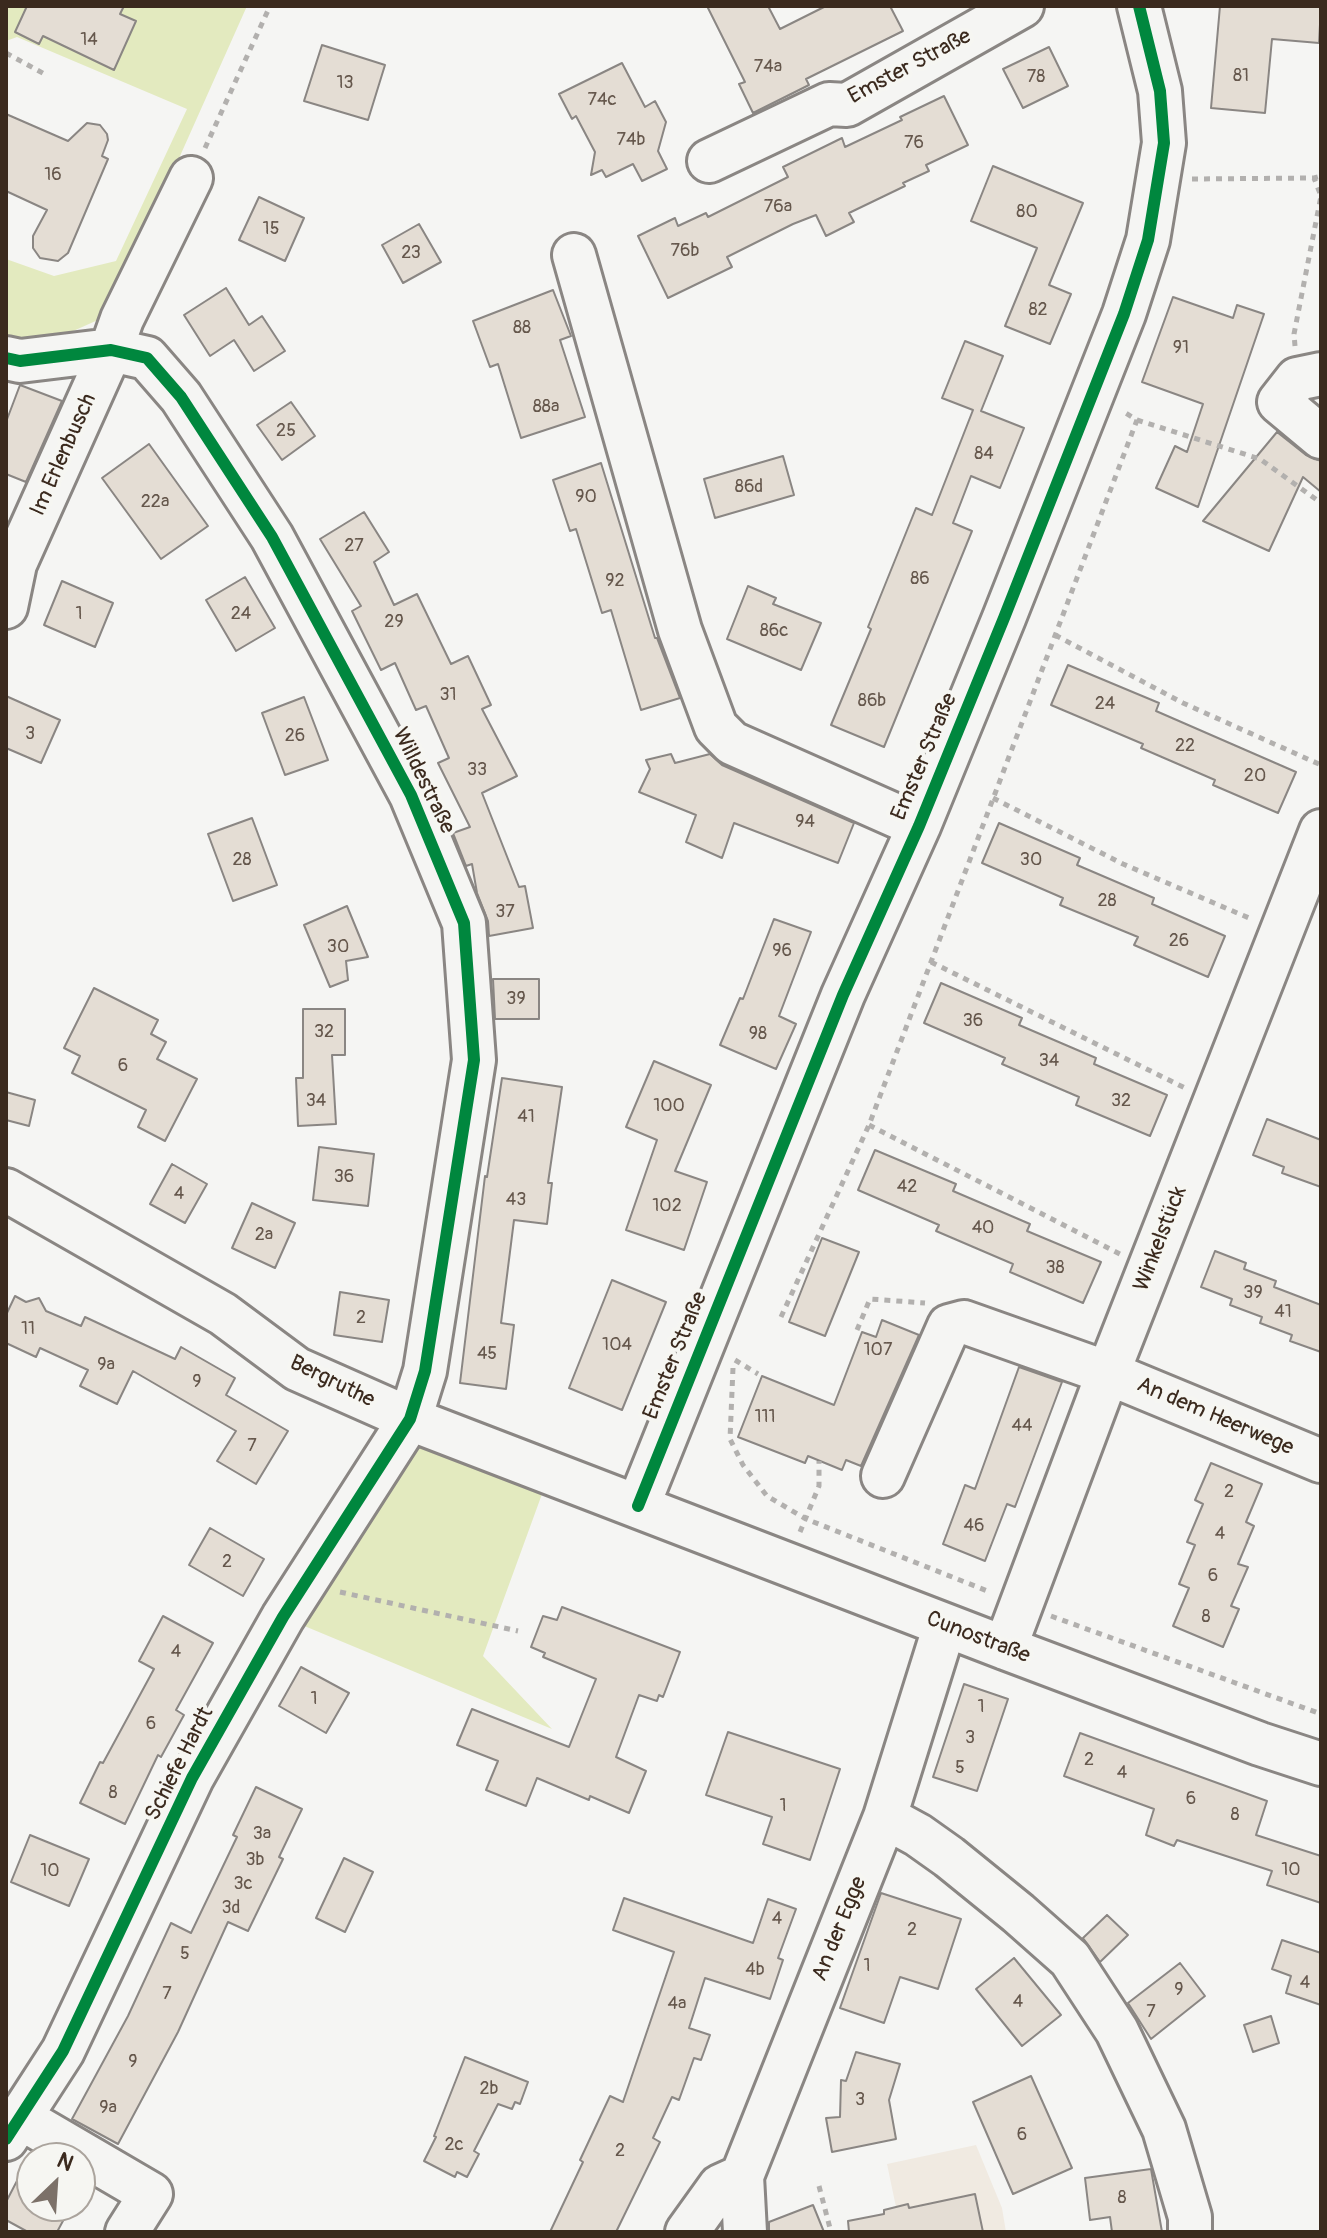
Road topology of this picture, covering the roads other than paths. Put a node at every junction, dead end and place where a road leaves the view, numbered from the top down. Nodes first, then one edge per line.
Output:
1 (1022, 6) edge
2 (1139, 6) edge
3 (709, 161) dead end
4 (191, 178) road end
5 (574, 255) dead end
6 (111, 350) junction
7 (6, 358) edge
8 (1309, 376) edge
9 (1321, 437) edge
10 (6, 607) edge
11 (919, 826) junction
12 (1321, 831) edge
13 (6, 1190) edge
14 (1108, 1373) junction
15 (410, 1419) junction
16 (1321, 1461) edge
17 (883, 1476) dead end
18 (638, 1506) junction
19 (945, 1625) junction
20 (1005, 1648) junction
21 (1321, 1764) edge
22 (885, 1817) junction
23 (14, 2129) edge
24 (742, 2176) junction
25 (127, 2232) edge
26 (687, 2232) edge
27 (745, 2232) edge
28 (1190, 2232) edge

1 - 3 street, Emster Straße
2 - 11 street, Emster Straße
4 - 6 street, Im Erlenbusch
5 - 11 street, Emster Straße
6 - 7 street, Willdestraße
6 - 10 street, Im Erlenbusch
6 - 15 street, Willdestraße
8 - 9 street
11 - 18 street, Emster Straße
12 - 14 street, Winkelstück
13 - 15 street, Bergruthe
14 - 16 street, An dem Heerwege
14 - 17 street, An dem Heerwege
14 - 20 street, Winkelstück
15 - 18 street, Bergruthe
15 - 23 street, Schiefe Hardt
18 - 19 street, Cunostraße
19 - 20 street, Cunostraße
19 - 22 street, An der Egge
20 - 21 street, Cunostraße
22 - 24 street, An der Egge
22 - 28 street
23 - 25 street
24 - 26 street
24 - 27 street, An der Egge

